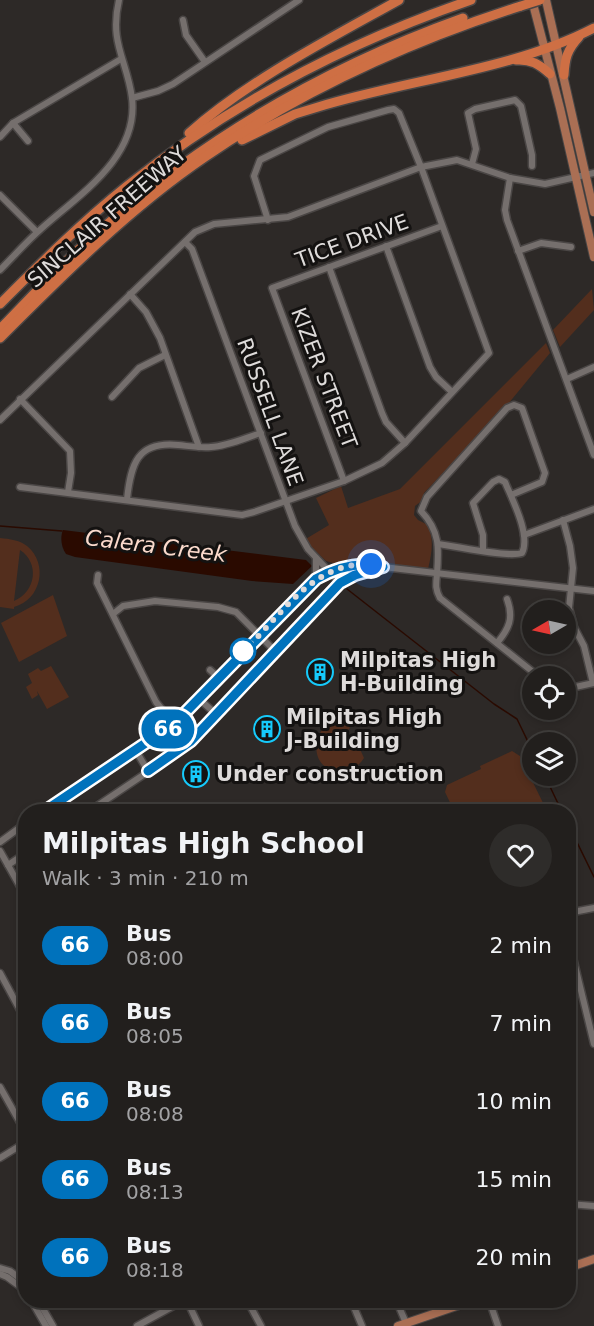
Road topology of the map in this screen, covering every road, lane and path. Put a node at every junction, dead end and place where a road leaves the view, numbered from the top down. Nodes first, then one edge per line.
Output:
1 (119, 0) edge
2 (299, 0) edge
3 (399, 0) edge
4 (471, 0) edge
5 (532, 0) edge
6 (540, 0) edge
7 (546, 0) edge
8 (520, 2) edge
9 (183, 20) dead end
10 (594, 28) edge
11 (580, 35) junction
12 (557, 44) junction
13 (543, 48) junction
14 (121, 59) junction
15 (507, 60) junction
16 (205, 62) junction
17 (550, 74) junction
18 (564, 75) junction
19 (132, 98) junction
20 (13, 123) junction
21 (0, 137) edge
22 (28, 141) dead end
23 (156, 163) junction
24 (472, 164) junction
25 (532, 166) dead end
26 (421, 167) junction
27 (590, 174) edge
28 (576, 177) junction
29 (510, 178) junction
30 (170, 183) junction
31 (0, 195) edge
32 (594, 212) edge
33 (268, 220) junction
34 (442, 225) junction
35 (37, 232) junction
36 (185, 243) junction
37 (386, 246) junction
38 (570, 247) dead end
39 (518, 251) junction
40 (594, 257) edge
41 (329, 267) junction
42 (0, 270) edge
43 (272, 288) joint
44 (130, 294) junction
45 (0, 304) edge
46 (0, 328) edge
47 (0, 338) edge
48 (165, 355) junction
49 (594, 367) edge
50 (567, 379) junction
51 (452, 392) junction
52 (112, 397) dead end
53 (20, 399) junction
54 (0, 420) edge
55 (261, 433) junction
56 (591, 439) edge
57 (405, 443) junction
58 (199, 447) junction
59 (594, 455) edge
60 (344, 481) junction
61 (20, 487) dead end
62 (68, 492) junction
63 (511, 495) junction
64 (127, 499) junction
65 (285, 501) junction
66 (594, 509) edge
67 (563, 520) junction
68 (524, 535) junction
69 (438, 544) junction
70 (483, 551) junction
71 (316, 558) junction
72 (383, 567) junction
73 (330, 571) junction
74 (437, 574) junction
75 (98, 575) dead end
76 (316, 579) junction
77 (340, 583) junction
78 (572, 588) junction
79 (594, 591) edge
80 (507, 599) dead end
81 (113, 614) junction
82 (259, 635) junction
83 (496, 643) junction
84 (276, 652) junction
85 (525, 666) edge
86 (210, 670) dead end
87 (218, 677) junction
88 (593, 683) edge
89 (576, 687) edge
90 (198, 698) junction
91 (217, 715) junction
92 (174, 724) junction
93 (136, 751) junction
94 (148, 771) junction
95 (60, 801) junction
96 (55, 804) edge
97 (62, 804) edge
98 (100, 804) edge
99 (18, 829) edge
100 (0, 842) edge
101 (0, 850) edge
102 (18, 858) edge
103 (8, 865) junction
104 (18, 883) edge
105 (594, 908) edge
106 (576, 911) edge
107 (576, 964) edge
108 (0, 973) edge
109 (18, 1006) edge
110 (590, 1011) edge
111 (594, 1044) edge
112 (0, 1087) edge
113 (18, 1119) edge
114 (18, 1147) edge
115 (0, 1158) edge
116 (576, 1205) edge
117 (594, 1206) edge
118 (594, 1259) edge
119 (576, 1265) edge
120 (0, 1268) edge
121 (0, 1274) edge
122 (18, 1277) edge
123 (18, 1286) edge
124 (36, 1308) edge
125 (43, 1308) edge
126 (170, 1308) edge
127 (191, 1308) edge
128 (252, 1308) edge
129 (354, 1308) edge
130 (398, 1308) edge
131 (451, 1308) edge
132 (492, 1308) edge
133 (402, 1325) edge
134 (46, 1326) edge
135 (53, 1326) edge
136 (137, 1326) edge
137 (200, 1326) edge
138 (261, 1326) edge
139 (362, 1326) edge
140 (498, 1326) edge

1 - 14 street
2 - 16 street
3 - 23 highway
4 - 23 highway, SINCLAIR FREEWAY
5 - 13 main road
6 - 8 highway, SINCLAIR FREEWAY, bridge
7 - 12 main road
8 - 30 highway, SINCLAIR FREEWAY
8 - 46 highway
9 - 16 street
10 - 11 highway
11 - 12 highway
11 - 18 highway
12 - 13 highway
12 - 18 main road
13 - 15 highway
13 - 17 main road
14 - 19 street
14 - 20 street
15 - 17 highway
15 - 30 highway
16 - 19 street
17 - 28 main road
18 - 27 main road
19 - 35 street
20 - 21 street
20 - 22 street
23 - 45 highway, SINCLAIR FREEWAY
24 - 25 street
24 - 26 street
24 - 29 street
26 - 33 street
26 - 33 street
26 - 34 street
27 - 28 street
27 - 32 main road
28 - 29 street
28 - 40 main road
29 - 39 street
30 - 47 highway, SINCLAIR FREEWAY
31 - 35 street
33 - 36 street
34 - 37 street, TICE DRIVE
34 - 51 street
35 - 42 street
36 - 44 street
36 - 55 street, RUSSELL LANE
37 - 41 street, TICE DRIVE
37 - 51 street
38 - 39 street
39 - 50 street
41 - 43 street, TICE DRIVE
41 - 57 street
43 - 60 street, KIZER STREET
44 - 48 street
44 - 53 street
48 - 52 street
48 - 58 street
49 - 50 street
50 - 56 street
51 - 57 street
53 - 54 street
53 - 62 street
55 - 58 street
55 - 65 street, RUSSELL LANE
56 - 59 street
57 - 60 street
58 - 64 street
60 - 65 street
61 - 62 street
62 - 64 street
63 - 68 street
63 - 69 street
63 - 70 street
64 - 65 street
65 - 71 street, RUSSELL LANE
66 - 67 street
67 - 68 street
67 - 78 street
68 - 70 street
69 - 70 street
69 - 74 street
71 - 73 street, RUSSELL LANE
71 - 76 street
72 - 73 street
72 - 74 street
72 - 77 street
73 - 76 street
73 - 77 street, RUSSELL LANE
74 - 78 street
74 - 83 street
75 - 81 street
76 - 82 street
77 - 84 street
78 - 79 street
78 - 88 street
80 - 83 street
81 - 82 street
81 - 92 street
82 - 84 street
82 - 87 street
83 - 85 street
84 - 91 street
86 - 87 street
87 - 90 street
88 - 89 street
90 - 91 street
90 - 92 street
91 - 94 street
92 - 93 street
93 - 94 street
93 - 95 street
94 - 98 street
95 - 96 street
95 - 97 street
99 - 100 street
101 - 103 street
102 - 103 street
103 - 104 street
105 - 106 street
107 - 110 street
108 - 109 street
110 - 111 street
112 - 113 street
114 - 115 street
116 - 117 street
118 - 119 main road
120 - 122 street
121 - 123 street
124 - 134 street
125 - 135 street
126 - 136 street
127 - 137 street
128 - 138 street
129 - 139 street
130 - 133 street
131 - 133 main road
132 - 140 street

